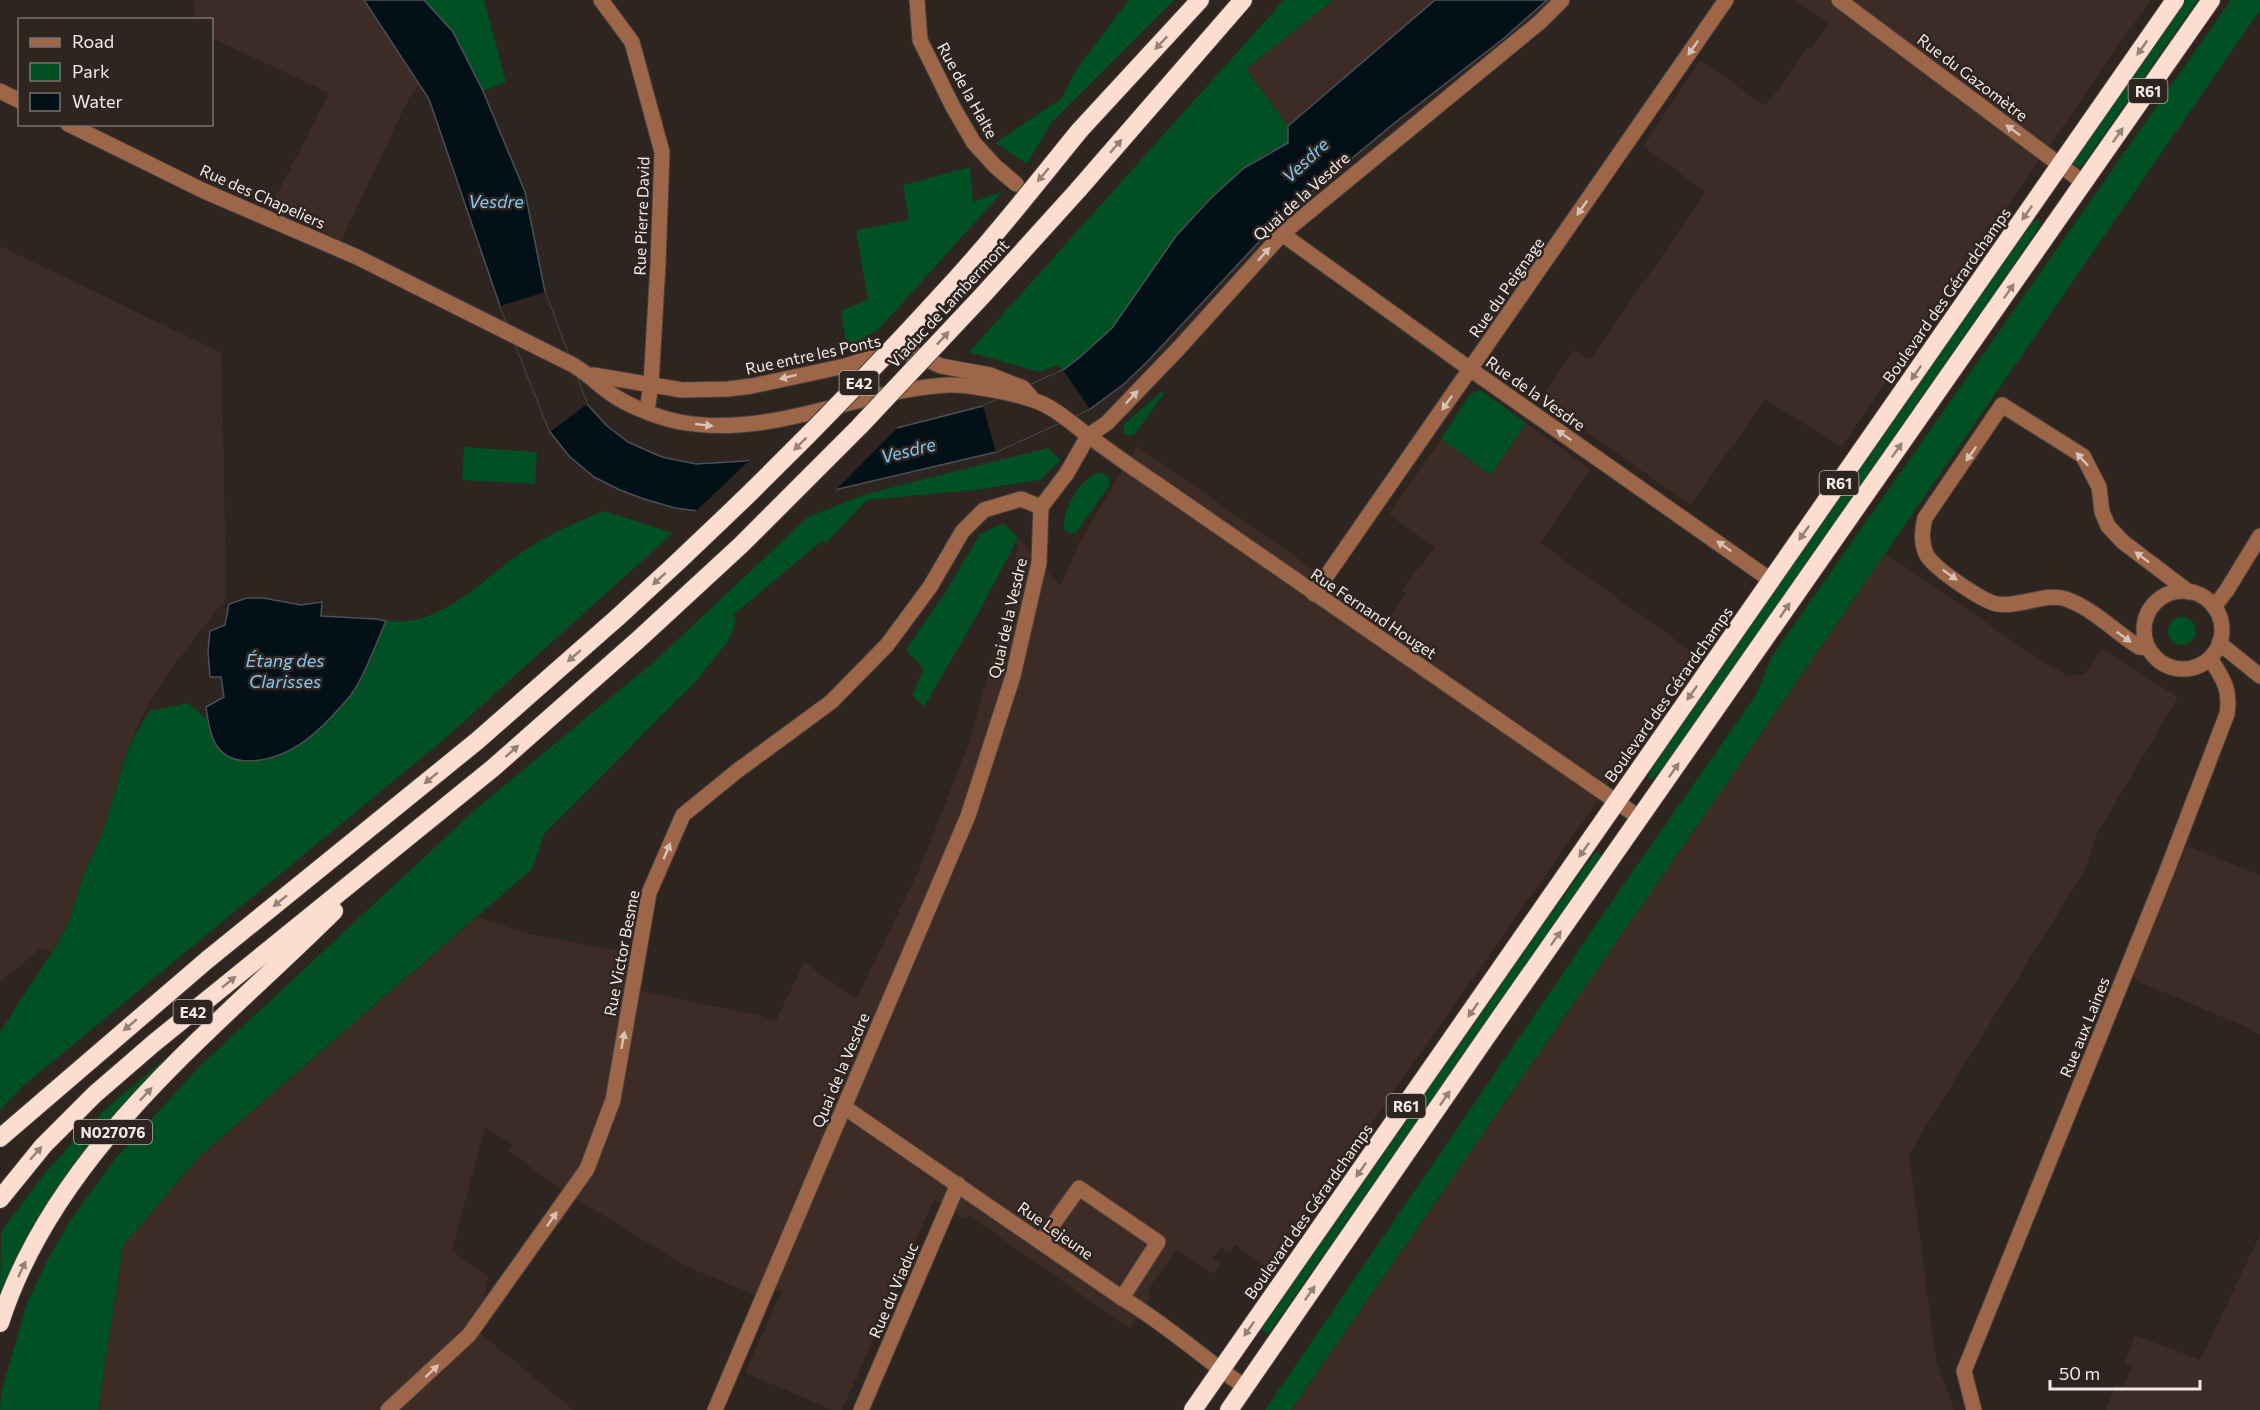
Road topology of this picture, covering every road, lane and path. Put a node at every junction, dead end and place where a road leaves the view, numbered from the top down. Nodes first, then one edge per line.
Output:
1 (601, 0) edge
2 (917, 0) edge
3 (1200, 0) edge
4 (1243, 0) edge
5 (1562, 0) edge
6 (1726, 0) edge
7 (1839, 0) edge
8 (2175, 0) edge
9 (2211, 0) edge
10 (0, 91) edge
11 (18, 100) edge
12 (72, 126) edge
13 (2060, 165) junction
14 (2084, 183) junction
15 (1016, 184) dead end
16 (1282, 234) junction
17 (444, 299) joint
18 (1470, 369) junction
19 (590, 375) junction
20 (651, 384) junction
21 (1016, 392) junction
22 (647, 411) junction
23 (1088, 436) junction
24 (1041, 507) junction
25 (2260, 536) edge
26 (1772, 581) junction
27 (2189, 592) junction
28 (1314, 594) junction
29 (2214, 607) junction
30 (2219, 643) junction
31 (2148, 648) junction
32 (2210, 658) junction
33 (2260, 676) edge
34 (1617, 802) junction
35 (1640, 818) junction
36 (403, 842) junction
37 (844, 1107) junction
38 (32, 1112) junction
39 (0, 1138) edge
40 (0, 1152) edge
41 (958, 1184) junction
42 (0, 1199) edge
43 (1041, 1241) junction
44 (1122, 1298) junction
45 (0, 1323) edge
46 (1221, 1370) junction
47 (1245, 1387) junction
48 (388, 1410) edge
49 (715, 1410) edge
50 (861, 1410) edge
51 (1193, 1410) edge
52 (1229, 1410) edge
53 (1974, 1410) edge

1 - 20 street, Rue Pierre David
2 - 15 street, Rue de la Halte
3 -> 38 highway, Viaduc de Lambermont / E42, bridge
36 -> 4 highway, Viaduc de Lambermont / E42, bridge
5 - 16 street, Quai de la Vesdre
6 -> 18 street, Rue du Peignage
13 -> 7 street, Rue du Gazomètre
8 -> 13 highway, Boulevard des Gérardchamps / R61
14 -> 9 highway, R61
10 - 11 street
12 - 17 street, Rue des Chapeliers
13 - 14 street, Rue du Gazomètre
13 -> 26 highway, Boulevard des Gérardchamps / R61
35 -> 14 highway, R61
16 - 18 street, Rue de la Vesdre
23 -> 16 street, Quai de la Vesdre
17 - 19 street, Rue entre les Ponts
26 -> 18 street, Rue de la Vesdre
18 -> 28 street, Rue du Peignage
19 - 20 street, Rue entre les Ponts
19 - 22 street, Rue entre les Ponts
21 -> 20 street, Rue entre les Ponts
20 - 22 street, Rue Pierre David
22 -> 21 street, Rue entre les Ponts
21 - 23 street, Rue entre les Ponts
23 - 24 street, Quai de la Vesdre
23 - 28 street, Rue Fernand Houget
24 - 37 street, Quai de la Vesdre
48 -> 24 street, Rue Victor Besme
25 - 29 street
26 -> 34 highway, Boulevard des Gérardchamps / R61
27 - 29 street
27 - 31 street
27 -> 31 street
28 - 34 street, Rue Fernand Houget
29 - 30 street
30 - 32 street
30 - 33 street
31 - 32 street
32 - 53 street, Rue aux Laines
34 - 35 street, Rue Fernand Houget
34 -> 46 highway, Boulevard des Gérardchamps / R61
47 -> 35 highway, R61
42 -> 36 highway, E42
45 -> 36 highway, N027076
37 - 41 street, Rue Lejeune
37 - 49 street, Quai de la Vesdre
38 - 39 highway
38 - 40 highway, E42
41 - 43 street, Rue Lejeune
41 - 50 street, Rue du Viaduc
43 - 44 street, Rue Lejeune
43 - 44 street
44 - 46 street, Rue Lejeune
46 - 47 street, Rue Lejeune
46 - 51 highway, Boulevard des Gérardchamps / R61
47 - 52 highway, R61

